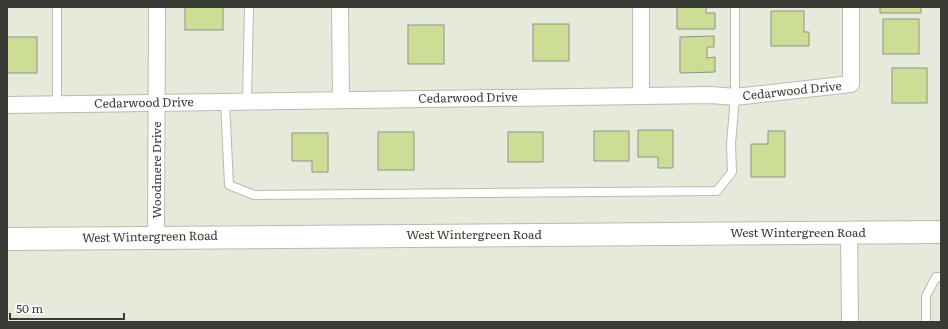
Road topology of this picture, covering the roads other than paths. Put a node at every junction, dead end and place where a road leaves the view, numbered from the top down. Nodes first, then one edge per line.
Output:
1 (57, 7) edge
2 (157, 7) edge
3 (249, 7) edge
4 (340, 7) edge
5 (641, 7) edge
6 (735, 7) edge
7 (851, 7) edge
8 (641, 96) junction
9 (735, 97) junction
10 (341, 100) junction
11 (247, 101) junction
12 (225, 102) junction
13 (157, 103) junction
14 (57, 104) junction
15 (7, 105) edge
16 (941, 232) edge
17 (850, 233) junction
18 (156, 237) junction
19 (7, 239) edge
20 (941, 277) edge
21 (850, 322) edge
22 (926, 322) edge

1 - 14 lane
2 - 13 street, Woodmere Drive
3 - 11 lane
4 - 10 street
5 - 8 street
6 - 9 lane
7 - 9 street, Cedarwood Drive
8 - 9 street, Cedarwood Drive
8 - 10 street, Cedarwood Drive
9 - 12 lane
10 - 11 street, Cedarwood Drive
11 - 12 street, Cedarwood Drive
12 - 13 street, Cedarwood Drive
13 - 14 street, Cedarwood Drive
13 - 18 street, Woodmere Drive
14 - 15 street, Cedarwood Drive
16 - 17 main road, West Wintergreen Road
17 - 18 main road, West Wintergreen Road
17 - 21 street
18 - 19 main road, West Wintergreen Road
20 - 22 lane

